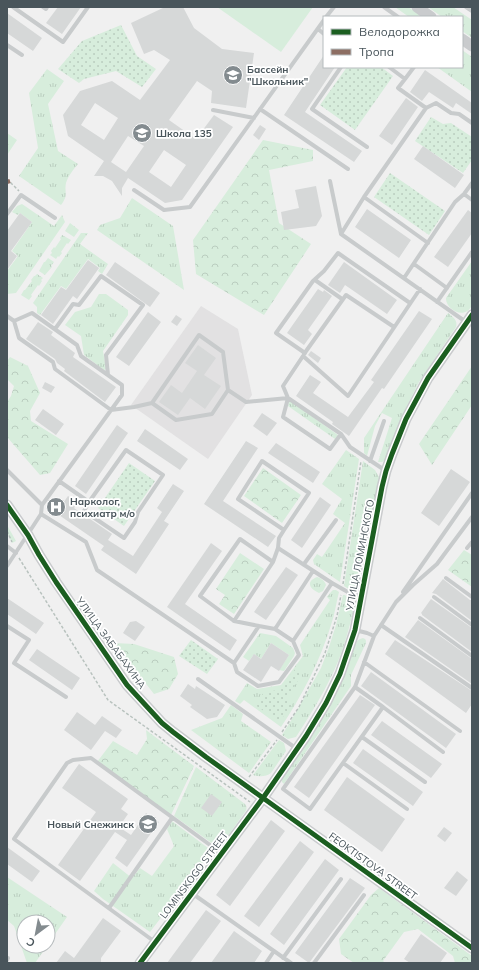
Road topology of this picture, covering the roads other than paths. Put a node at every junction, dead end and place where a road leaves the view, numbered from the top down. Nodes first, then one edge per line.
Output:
1 (13, 7) edge
2 (43, 7) edge
3 (47, 7) edge
4 (88, 7) edge
5 (334, 7) edge
6 (384, 7) edge
7 (417, 7) edge
8 (327, 16) edge
9 (397, 16) edge
10 (430, 16) edge
11 (323, 22) edge
12 (318, 29) junction
13 (323, 33) edge
14 (463, 40) edge
15 (7, 45) edge
16 (472, 46) edge
17 (22, 55) dead end
18 (340, 68) edge
19 (389, 68) edge
20 (413, 68) edge
21 (405, 79) junction
22 (426, 108) junction
23 (260, 109) junction
24 (212, 110) dead end
25 (254, 118) junction
26 (472, 123) edge
27 (367, 147) dead end
28 (348, 169) dead end
29 (330, 181) dead end
30 (472, 183) edge
31 (134, 190) dead end
32 (464, 194) junction
33 (364, 198) junction
34 (472, 200) edge
35 (7, 214) edge
36 (55, 218) dead end
37 (341, 234) junction
38 (428, 243) junction
39 (472, 252) edge
40 (414, 264) junction
41 (404, 278) junction
42 (315, 280) junction
43 (447, 288) junction
44 (420, 289) junction
45 (342, 299) junction
46 (437, 302) junction
47 (410, 303) junction
48 (7, 316) edge
49 (469, 319) edge
50 (14, 322) junction
51 (394, 327) junction
52 (55, 329) junction
53 (304, 354) junction
54 (108, 375) junction
55 (228, 390) junction
56 (288, 398) junction
57 (152, 403) junction
58 (111, 410) junction
59 (384, 421) dead end
60 (341, 434) junction
61 (370, 461) junction
62 (7, 470) edge
63 (386, 471) junction
64 (59, 481) junction
65 (472, 493) edge
66 (89, 502) junction
67 (7, 505) edge
68 (42, 505) junction
69 (41, 514) junction
70 (472, 516) edge
71 (336, 520) dead end
72 (284, 530) junction
73 (28, 535) junction
74 (472, 542) edge
75 (7, 546) edge
76 (278, 548) junction
77 (468, 548) dead end
78 (16, 553) junction
79 (274, 562) junction
80 (304, 564) junction
81 (7, 566) edge
82 (313, 570) junction
83 (446, 578) dead end
84 (332, 584) junction
85 (472, 597) edge
86 (434, 598) dead end
87 (361, 599) junction
88 (396, 602) junction
89 (420, 618) dead end
90 (234, 621) junction
91 (381, 625) junction
92 (472, 625) edge
93 (7, 626) edge
94 (259, 626) junction
95 (275, 629) junction
96 (355, 630) junction
97 (374, 636) junction
98 (293, 641) junction
99 (472, 656) edge
100 (364, 662) junction
101 (234, 663) junction
102 (198, 679) dead end
103 (354, 687) junction
104 (472, 688) edge
105 (66, 697) dead end
106 (383, 707) junction
107 (460, 731) dead end
108 (362, 737) junction
109 (297, 749) junction
110 (444, 752) dead end
111 (343, 763) junction
112 (425, 782) dead end
113 (263, 798) junction
114 (407, 809) dead end
115 (172, 818) junction
116 (222, 854) junction
117 (341, 879) dead end
118 (192, 893) junction
119 (364, 895) dead end
120 (109, 908) junction
121 (156, 942) junction
122 (472, 948) edge
123 (274, 951) junction
124 (283, 958) junction
125 (140, 963) edge
126 (266, 963) edge
127 (291, 963) edge
128 (314, 963) edge

1 - 4 lane
2 - 3 lane
5 - 8 lane
6 - 9 lane
7 - 10 street
11 - 12 lane
12 - 13 lane
12 - 23 lane
14 - 16 street
15 - 17 lane
18 - 27 lane
19 - 21 lane
20 - 21 lane
21 - 22 lane
22 - 26 lane
22 - 33 lane
23 - 25 lane
23 - 28 lane
24 - 25 lane
25 - 31 lane
29 - 37 lane
30 - 32 lane
32 - 34 lane
32 - 38 lane
33 - 37 lane
33 - 38 lane
35 - 36 lane
37 - 41 lane
38 - 40 lane
39 - 43 lane
40 - 41 lane
40 - 43 lane
41 - 44 lane
42 - 45 lane
42 - 47 lane
42 - 53 lane
43 - 46 lane
44 - 46 lane
44 - 47 lane
45 - 51 lane
45 - 53 lane
46 - 49 lane
47 - 51 lane
48 - 50 lane
49 - 63 street, УЛИЦА ЛОМИНСКОГО
50 - 52 lane
50 - 58 lane
51 - 53 lane
52 - 54 lane
52 - 54 lane
53 - 56 lane
54 - 58 lane
55 - 56 lane
55 - 57 lane
55 - 57 lane
56 - 60 lane
56 - 60 lane
57 - 58 lane
58 - 64 lane
59 - 61 lane
60 - 61 lane
61 - 63 lane
62 - 68 lane
63 - 87 street, УЛИЦА ЛОМИНСКОГО
64 - 66 lane
64 - 68 lane
65 - 88 lane
66 - 66 lane
67 - 73 street, УЛИЦА ЗАБАБАХИНА
68 - 69 lane
69 - 73 lane
69 - 101 lane
70 - 88 lane
71 - 80 lane
72 - 72 lane
72 - 76 lane
73 - 78 lane
73 - 113 street, УЛИЦА ЗАБАБАХИНА
74 - 77 lane
75 - 78 lane
76 - 79 lane
76 - 80 lane
78 - 81 lane
79 - 90 lane
79 - 90 lane
80 - 82 lane
82 - 84 lane
82 - 95 lane
83 - 85 lane
84 - 87 lane
84 - 98 lane
86 - 92 lane
87 - 96 street, УЛИЦА ЛОМИНСКОГО
88 - 91 lane
89 - 99 lane
90 - 94 lane
91 - 97 lane
91 - 104 lane
93 - 105 lane
94 - 95 lane
94 - 101 lane
95 - 98 lane
96 - 97 lane
96 - 109 street, УЛИЦА ЛОМИНСКОГО
97 - 100 lane
98 - 101 lane
100 - 103 lane
100 - 107 lane
102 - 109 lane
103 - 106 lane
103 - 111 lane
106 - 108 lane
106 - 110 lane
108 - 111 lane
108 - 112 lane
109 - 113 street, УЛИЦА ЛОМИНСКОГО
111 - 114 lane
113 - 116 street, LOMINSKOGO STREET
113 - 122 street, FEOKTISTOVA STREET
115 - 116 lane
115 - 120 lane
115 - 120 lane
116 - 118 street, LOMINSKOGO STREET
117 - 124 lane
118 - 121 street, LOMINSKOGO STREET
118 - 123 lane
119 - 128 lane
120 - 121 lane
121 - 125 street, LOMINSKOGO STREET
123 - 124 lane
123 - 126 lane
124 - 127 lane

